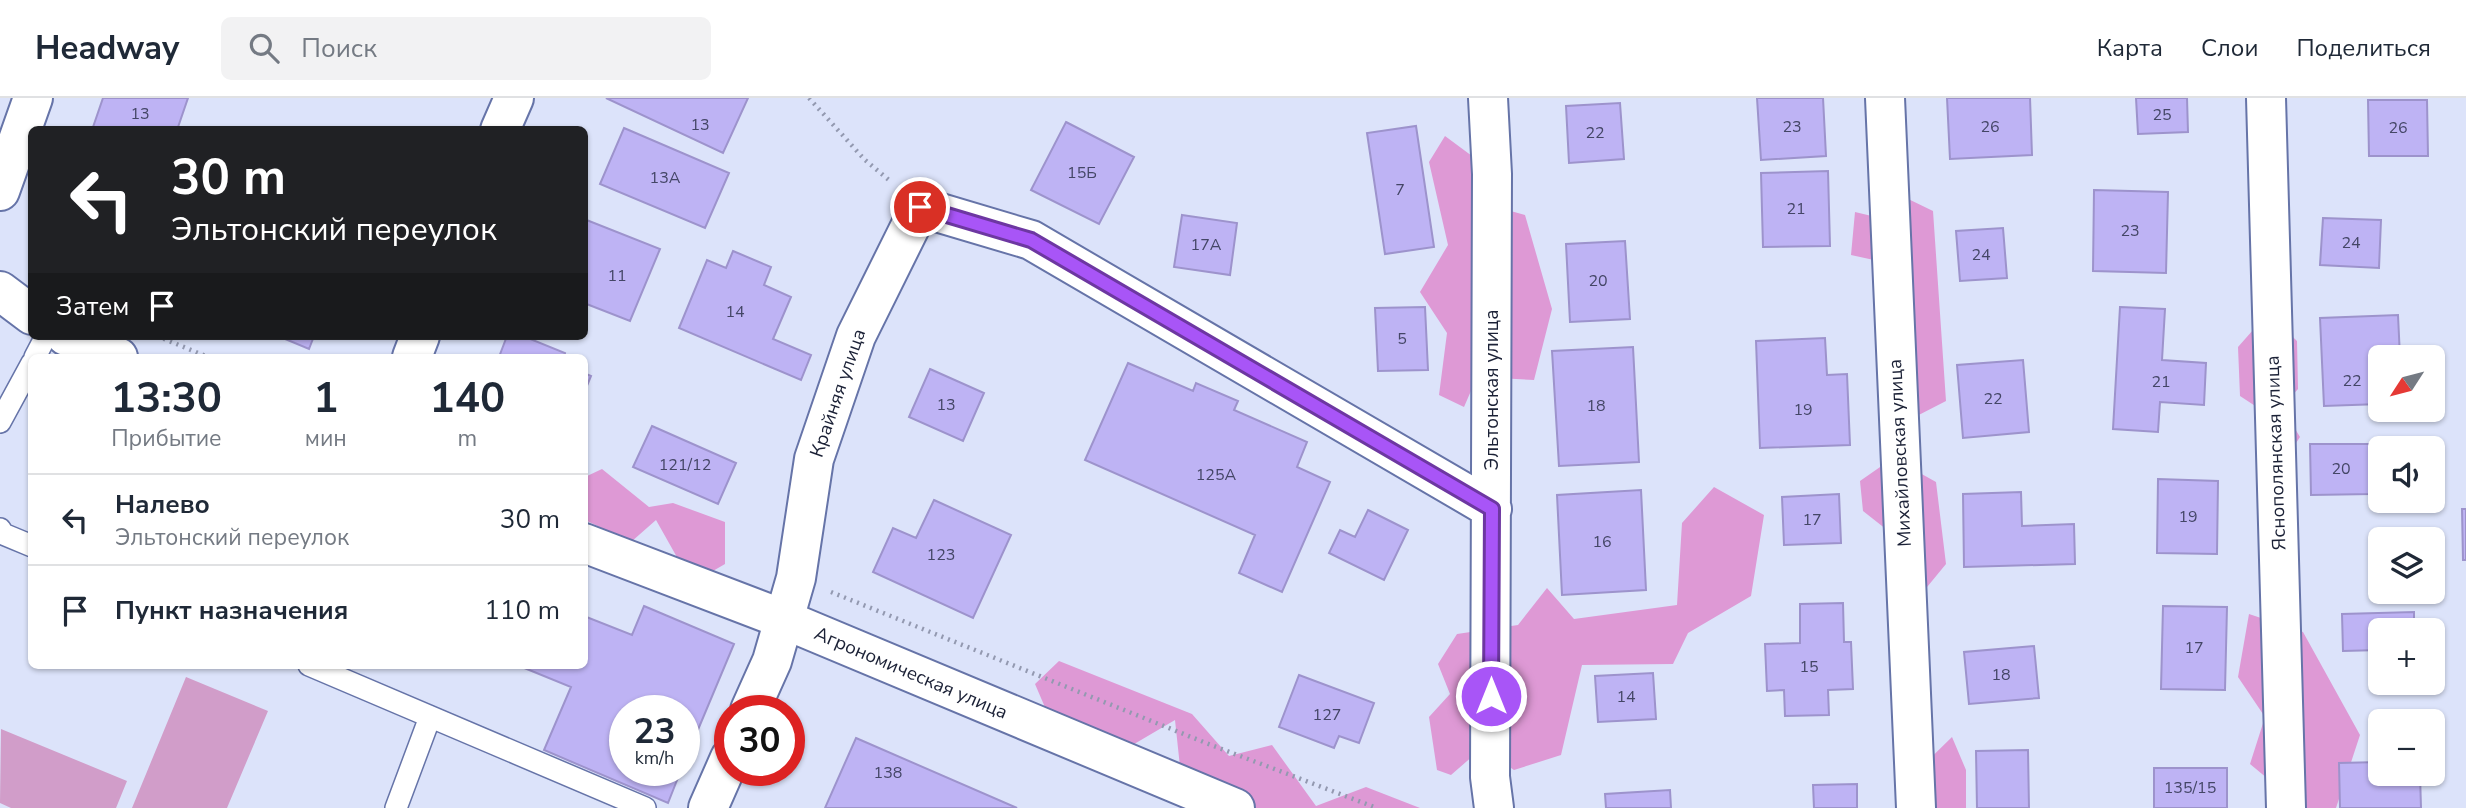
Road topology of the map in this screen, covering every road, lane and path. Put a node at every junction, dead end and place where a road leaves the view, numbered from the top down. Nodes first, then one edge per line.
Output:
1 (33, 98) edge
2 (514, 98) edge
3 (809, 98) edge
4 (1488, 98) edge
5 (1885, 98) edge
6 (2266, 98) edge
7 (502, 126) edge
8 (0, 191) edge
9 (920, 207) junction
10 (0, 291) edge
11 (28, 312) edge
12 (76, 340) edge
13 (167, 340) edge
14 (111, 354) edge
15 (201, 354) edge
16 (28, 370) edge
17 (0, 422) edge
18 (1492, 509) junction
19 (0, 528) edge
20 (28, 544) edge
21 (588, 544) edge
22 (796, 578) junction
23 (783, 619) junction
24 (318, 669) edge
25 (757, 695) edge
26 (430, 717) junction
27 (718, 786) edge
28 (396, 808) edge
29 (645, 808) edge
30 (708, 808) edge
31 (1235, 808) edge
32 (1377, 808) edge
33 (1494, 808) edge
34 (1916, 808) edge
35 (2286, 808) edge

1 - 8 street
2 - 7 street
3 - 9 path
4 - 18 street, Эльтонская улица
5 - 34 street, Михайловская улица
6 - 35 street, Яснополянская улица
9 - 18 street
9 - 22 street, Крайняя улица
10 - 11 street
12 - 14 street
13 - 15 path
16 - 17 lane
18 - 33 street, Эльтонская улица
19 - 20 lane
21 - 23 street, Агрономическая улица
22 - 23 street, Крайняя улица
22 - 32 path
23 - 25 street, Крайняя улица
23 - 31 street, Агрономическая улица
24 - 26 lane
26 - 28 lane
26 - 29 lane
27 - 30 street

